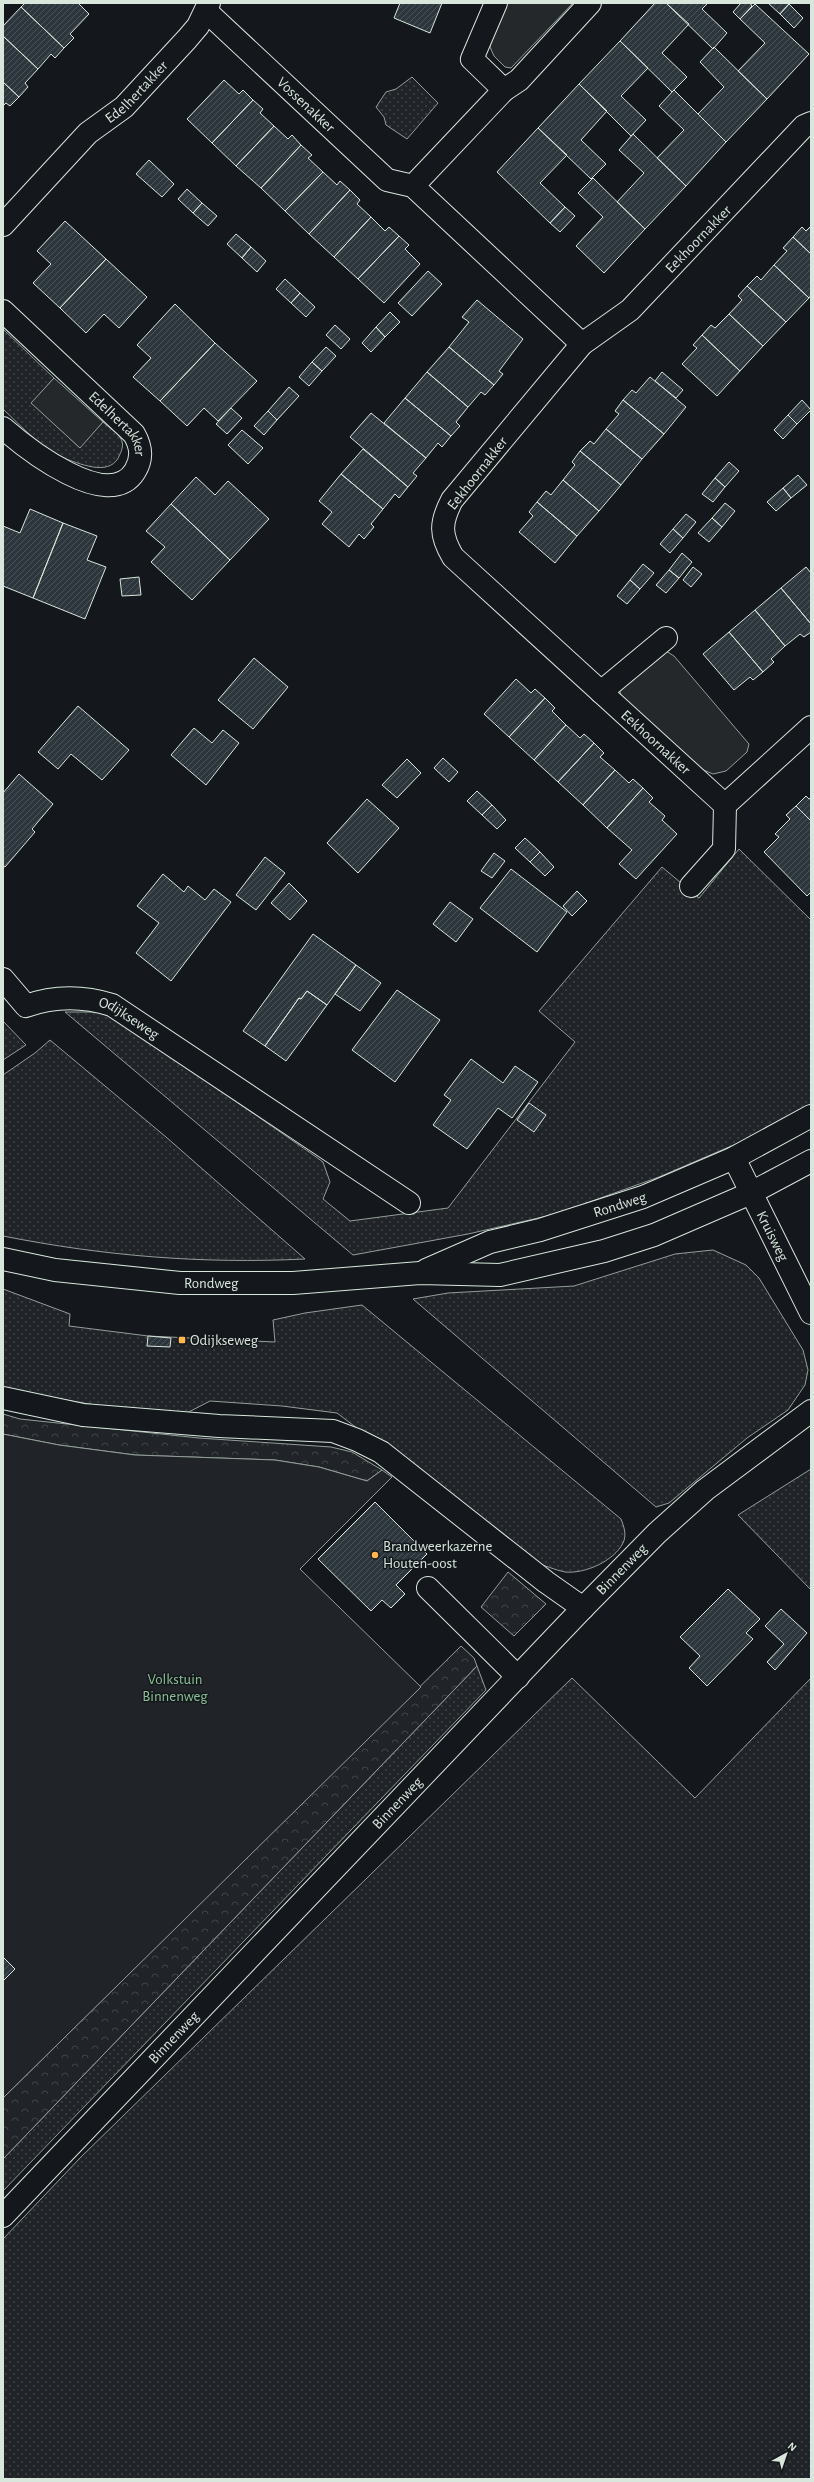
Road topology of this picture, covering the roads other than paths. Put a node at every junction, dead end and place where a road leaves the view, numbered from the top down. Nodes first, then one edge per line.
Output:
1 (496, 3) edge
2 (590, 3) edge
3 (208, 7) edge
4 (504, 90) junction
5 (811, 123) edge
6 (413, 186) junction
7 (3, 224) edge
8 (3, 311) edge
9 (582, 344) junction
10 (3, 428) edge
11 (666, 638) dead end
12 (601, 692) junction
13 (811, 727) edge
14 (725, 805) junction
15 (691, 886) dead end
16 (3, 979) edge
17 (811, 1116) edge
18 (734, 1158) junction
19 (811, 1161) edge
20 (751, 1193) junction
21 (409, 1203) dead end
22 (3, 1260) edge
23 (420, 1273) junction
24 (811, 1313) edge
25 (3, 1398) edge
26 (811, 1411) edge
27 (428, 1588) dead end
28 (583, 1608) junction
29 (518, 1676) junction
30 (3, 2216) edge

1 - 4 street
2 - 4 street
3 - 6 street, Vossenakker
3 - 7 street, Edelhertakker
4 - 6 street
5 - 9 street, Eekhoornakker
6 - 9 street
8 - 10 street, Edelhertakker
9 - 12 street, Eekhoornakker
11 - 12 street
12 - 14 street, Eekhoornakker
13 - 14 street
14 - 15 street
16 - 21 street, Odijkseweg
17 - 18 street, Rondweg
18 - 20 street, Kruisweg
18 - 23 street, Rondweg
19 - 20 street, Rondweg
20 - 23 street, Rondweg
20 - 24 street, Kruisweg
22 - 23 street, Rondweg
25 - 28 street
26 - 28 street, Binnenweg
27 - 29 street
28 - 29 street, Binnenweg
29 - 30 street, Binnenweg

